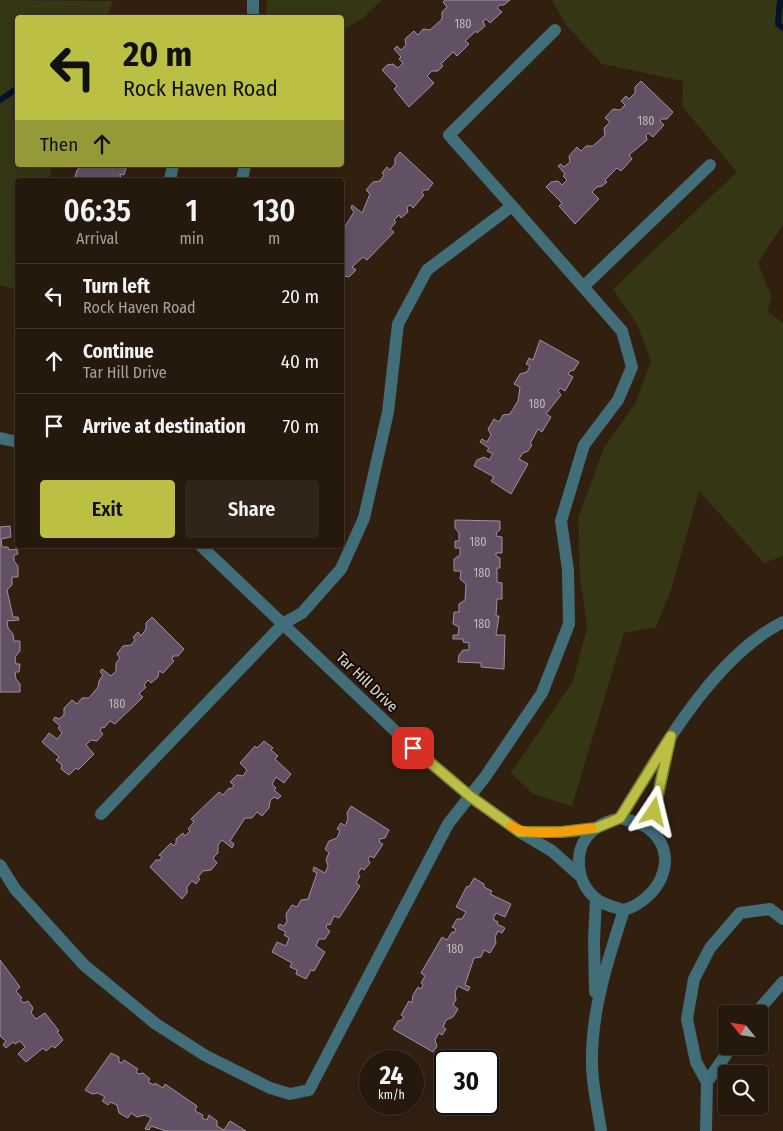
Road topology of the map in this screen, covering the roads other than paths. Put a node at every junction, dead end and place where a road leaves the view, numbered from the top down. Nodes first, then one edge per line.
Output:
1 (254, 0) edge
2 (253, 15) edge
3 (555, 30) dead end
4 (710, 164) dead end
5 (512, 206) junction
6 (584, 287) junction
7 (0, 438) edge
8 (15, 441) edge
9 (203, 548) edge
10 (783, 622) edge
11 (284, 623) junction
12 (671, 736) junction
13 (471, 797) junction
14 (101, 814) dead end
15 (620, 818) junction
16 (596, 828) junction
17 (651, 831) junction
18 (520, 832) junction
19 (0, 865) edge
20 (579, 875) junction
21 (596, 899) junction
22 (624, 910) junction
23 (783, 919) edge
24 (783, 982) edge
25 (763, 1005) edge
26 (596, 1014) junction
27 (726, 1055) edge
28 (707, 1082) junction
29 (601, 1131) edge
30 (706, 1131) edge

1 - 2 street
3 - 5 street
4 - 6 street
5 - 6 street
5 - 11 street
6 - 13 street
7 - 8 street
9 - 11 street, Tar Hill Drive
10 - 12 street
11 - 13 street, Tar Hill Drive
11 - 14 street
12 - 15 street
12 - 17 street
13 - 18 street, Tar Hill Drive
13 - 19 street
15 - 16 street
15 - 17 street
16 - 18 street
16 - 20 street
17 - 22 street
18 - 20 street, Tar Hill Drive
20 - 21 street
21 - 22 street
21 - 26 street
22 - 26 street
23 - 28 street
24 - 25 street
26 - 29 street
27 - 28 street
28 - 30 street

